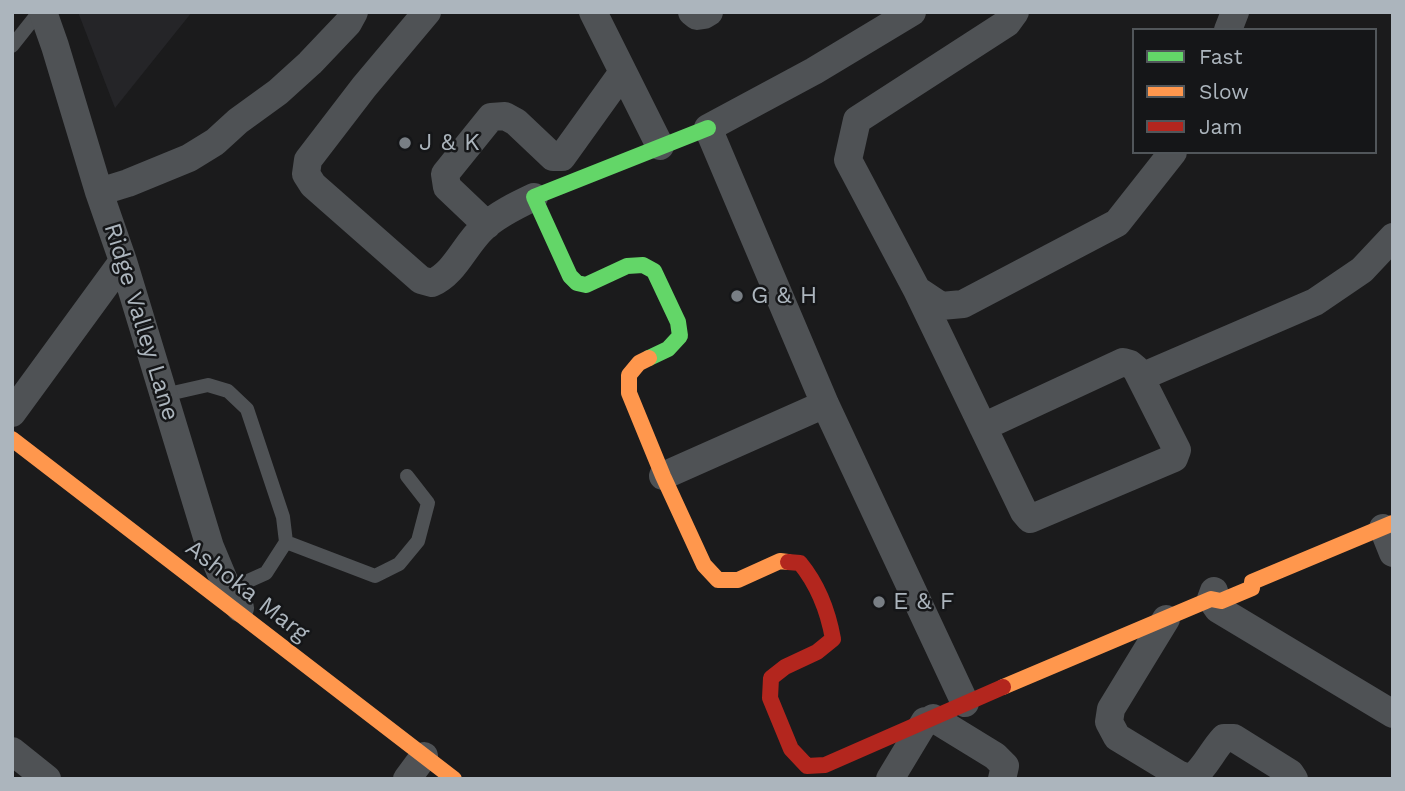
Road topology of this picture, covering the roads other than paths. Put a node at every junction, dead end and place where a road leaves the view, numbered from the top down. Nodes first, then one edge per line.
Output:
1 (41, 12) edge
2 (354, 12) edge
3 (427, 12) edge
4 (593, 12) edge
5 (692, 12) edge
6 (709, 12) edge
7 (912, 12) edge
8 (1015, 12) edge
9 (12, 46) edge
10 (624, 72) junction
11 (708, 128) junction
12 (660, 146) junction
13 (1171, 154) edge
14 (99, 192) junction
15 (534, 197) junction
16 (487, 225) junction
17 (1393, 237) edge
18 (123, 261) junction
19 (917, 290) junction
20 (1141, 377) junction
21 (164, 396) junction
22 (825, 404) junction
23 (12, 413) edge
24 (983, 427) junction
25 (12, 439) edge
26 (407, 476) dead end
27 (663, 476) junction
28 (1389, 535) edge
29 (286, 542) junction
30 (1252, 582) joint
31 (228, 590) junction
32 (1211, 598) junction
33 (1166, 619) junction
34 (252, 625) junction
35 (965, 702) junction
36 (1393, 714) edge
37 (929, 720) junction
38 (12, 751) edge
39 (424, 756) junction
40 (47, 779) edge
41 (407, 779) edge
42 (454, 779) edge
43 (890, 779) edge
44 (1002, 779) edge
45 (1294, 779) edge

1 - 9 lane
1 - 14 street, Ridge Valley Lane
2 - 14 street
3 - 16 street
4 - 10 street
5 - 6 street
7 - 11 street
8 - 19 street
10 - 12 street
10 - 16 street
11 - 12 street
11 - 22 street
12 - 15 street
13 - 19 street
14 - 18 street, Ridge Valley Lane
15 - 16 street
15 - 27 street
17 - 20 street
18 - 21 street, Ridge Valley Lane
18 - 23 street
19 - 24 street
20 - 24 street
20 - 24 street
21 - 29 lane
21 - 31 street, Ridge Valley Lane
22 - 27 street
22 - 35 street
25 - 34 street, Ashoka Marg
26 - 29 lane
27 - 37 street
28 - 30 street
29 - 31 lane
30 - 32 street
31 - 34 street, Ridge Valley Lane
32 - 33 street
32 - 36 street
33 - 35 street
33 - 45 street
34 - 39 street, Ashoka Marg
35 - 37 street
37 - 43 street
37 - 44 street
38 - 40 street
39 - 41 street
39 - 42 street, Ashoka Marg

